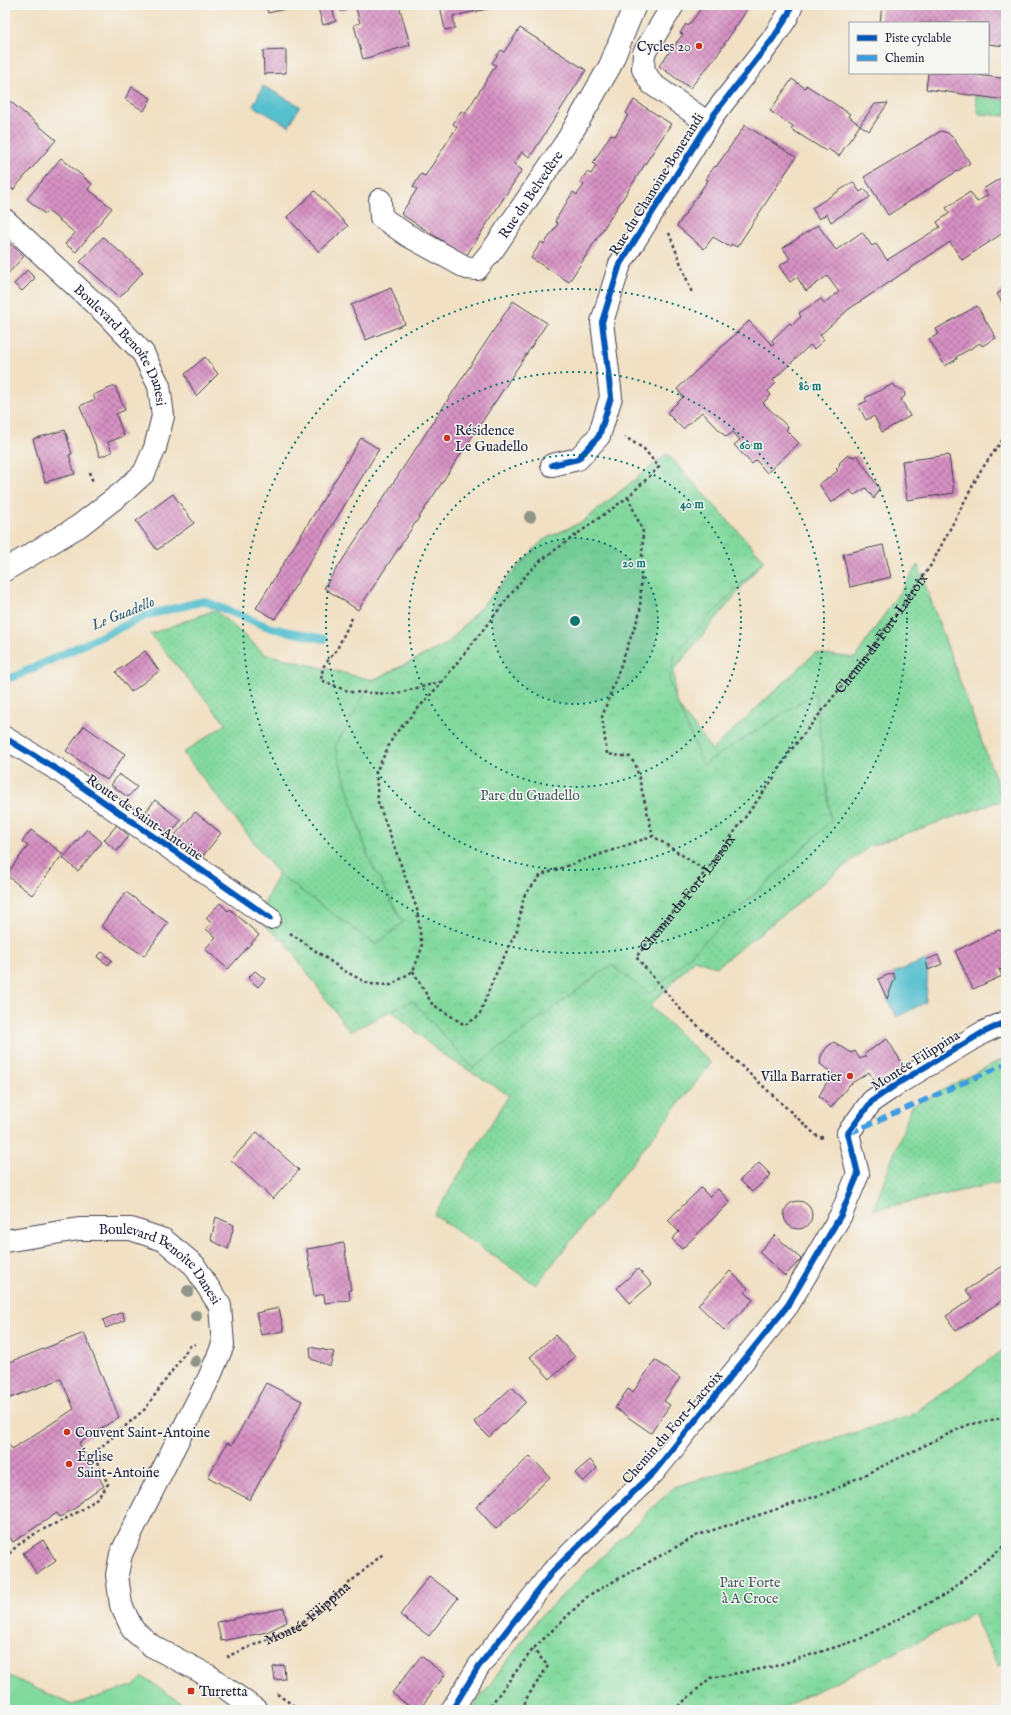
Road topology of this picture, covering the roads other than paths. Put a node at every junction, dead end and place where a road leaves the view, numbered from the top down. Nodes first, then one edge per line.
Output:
1 (635, 5) edge
2 (673, 5) edge
3 (792, 5) edge
4 (708, 124) junction
5 (380, 200) dead end
6 (5, 220) edge
7 (552, 464) dead end
8 (5, 570) edge
9 (5, 738) edge
10 (270, 918) road end
11 (1006, 1022) edge
12 (848, 1133) joint
13 (5, 1241) edge
14 (256, 1710) edge
15 (452, 1710) edge

1 - 5 street, Rue du Belvedère
2 - 4 street
3 - 4 street, Rue du Chanoine Bonerandi
4 - 7 street, Rue du Chanoine Bonerandi
6 - 8 street, Boulevard Benoîte Danesi
9 - 10 street, Route de Saint-Antoine
11 - 12 street, Montée Filippina
12 - 15 street, Chemin du Fort-Lacroix
13 - 14 street, Boulevard Benoîte Danesi

